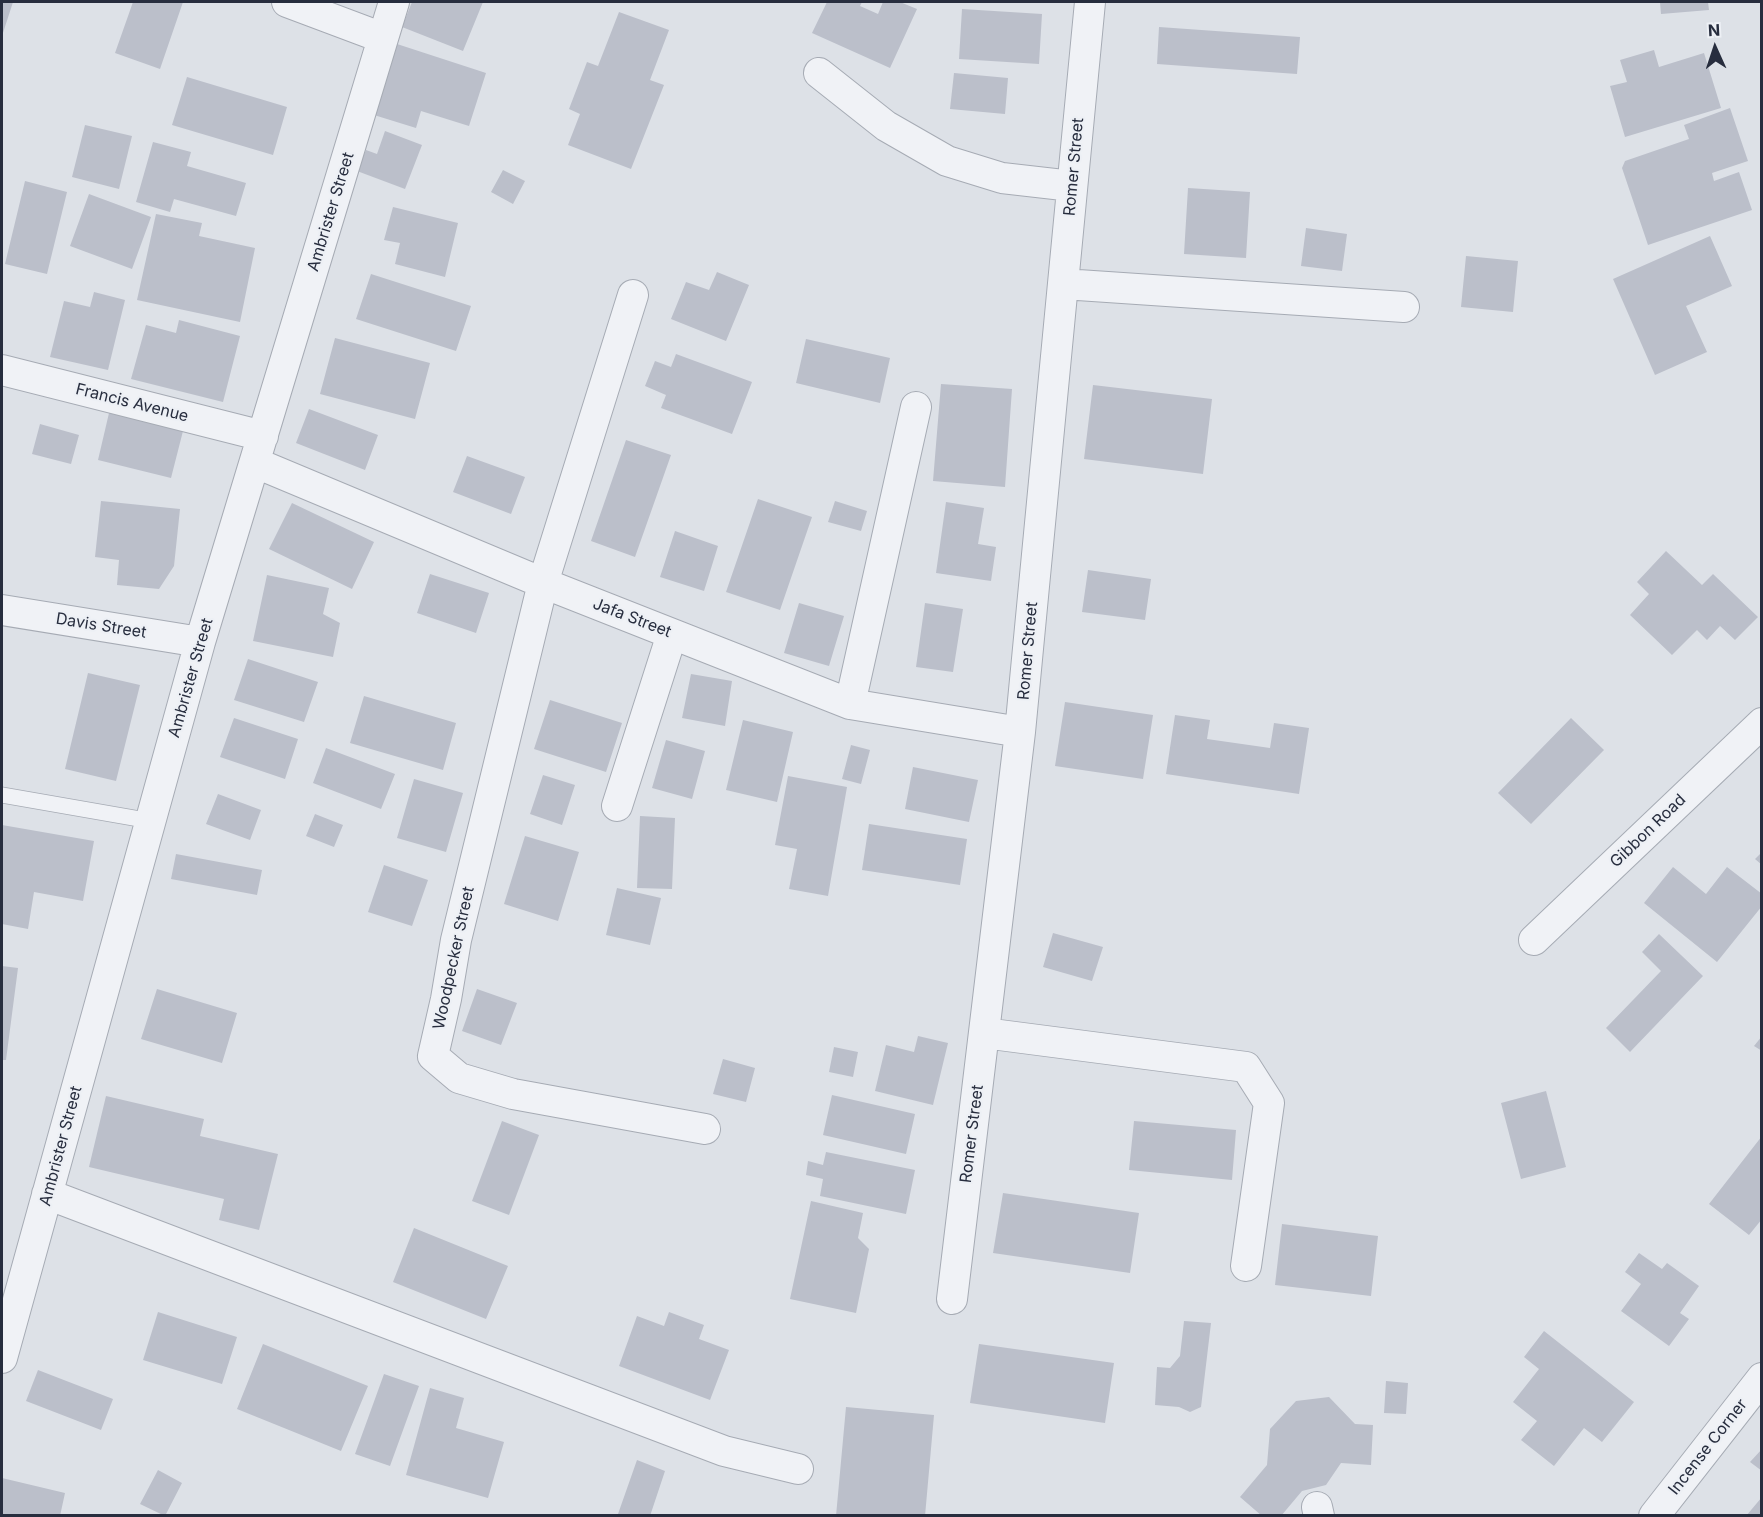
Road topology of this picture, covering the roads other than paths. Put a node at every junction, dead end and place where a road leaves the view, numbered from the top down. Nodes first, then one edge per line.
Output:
1 (287, 2) edge
2 (394, 2) edge
3 (1090, 2) edge
4 (383, 38) junction
5 (819, 73) dead end
6 (1072, 186) junction
7 (1063, 284) junction
8 (633, 295) dead end
9 (1404, 307) dead end
10 (2, 370) edge
11 (916, 407) dead end
12 (259, 450) junction
13 (543, 583) junction
14 (2, 610) edge
15 (672, 634) junction
16 (200, 642) junction
17 (850, 704) junction
18 (1761, 723) edge
19 (1020, 732) junction
20 (2, 795) edge
21 (617, 806) dead end
22 (151, 821) junction
23 (1534, 940) dead end
24 (984, 1033) junction
25 (705, 1129) dead end
26 (47, 1194) junction
27 (1246, 1266) dead end
28 (952, 1299) dead end
29 (2, 1358) edge
30 (1761, 1378) edge
31 (798, 1469) dead end
32 (1654, 1515) edge

1 - 4 street
2 - 4 street, Ambrister Street
3 - 6 street, Romer Street
4 - 12 street, Ambrister Street
5 - 6 street
6 - 7 street, Romer Street
7 - 9 street
7 - 19 street, Romer Street
8 - 13 street
10 - 12 street, Francis Avenue
11 - 17 street
12 - 13 street, Jafa Street
12 - 16 street, Ambrister Street
13 - 15 street, Jafa Street
13 - 25 street, Woodpecker Street
14 - 16 street, Davis Street
15 - 17 street, Jafa Street
15 - 21 street
16 - 22 street, Ambrister Street
17 - 19 street, Jafa Street
18 - 23 street, Gibbon Road
19 - 24 street, Romer Street
20 - 22 lane
22 - 26 street, Ambrister Street
24 - 27 street
24 - 28 street, Romer Street
26 - 29 street, Ambrister Street
26 - 31 street
30 - 32 street, Incense Corner

